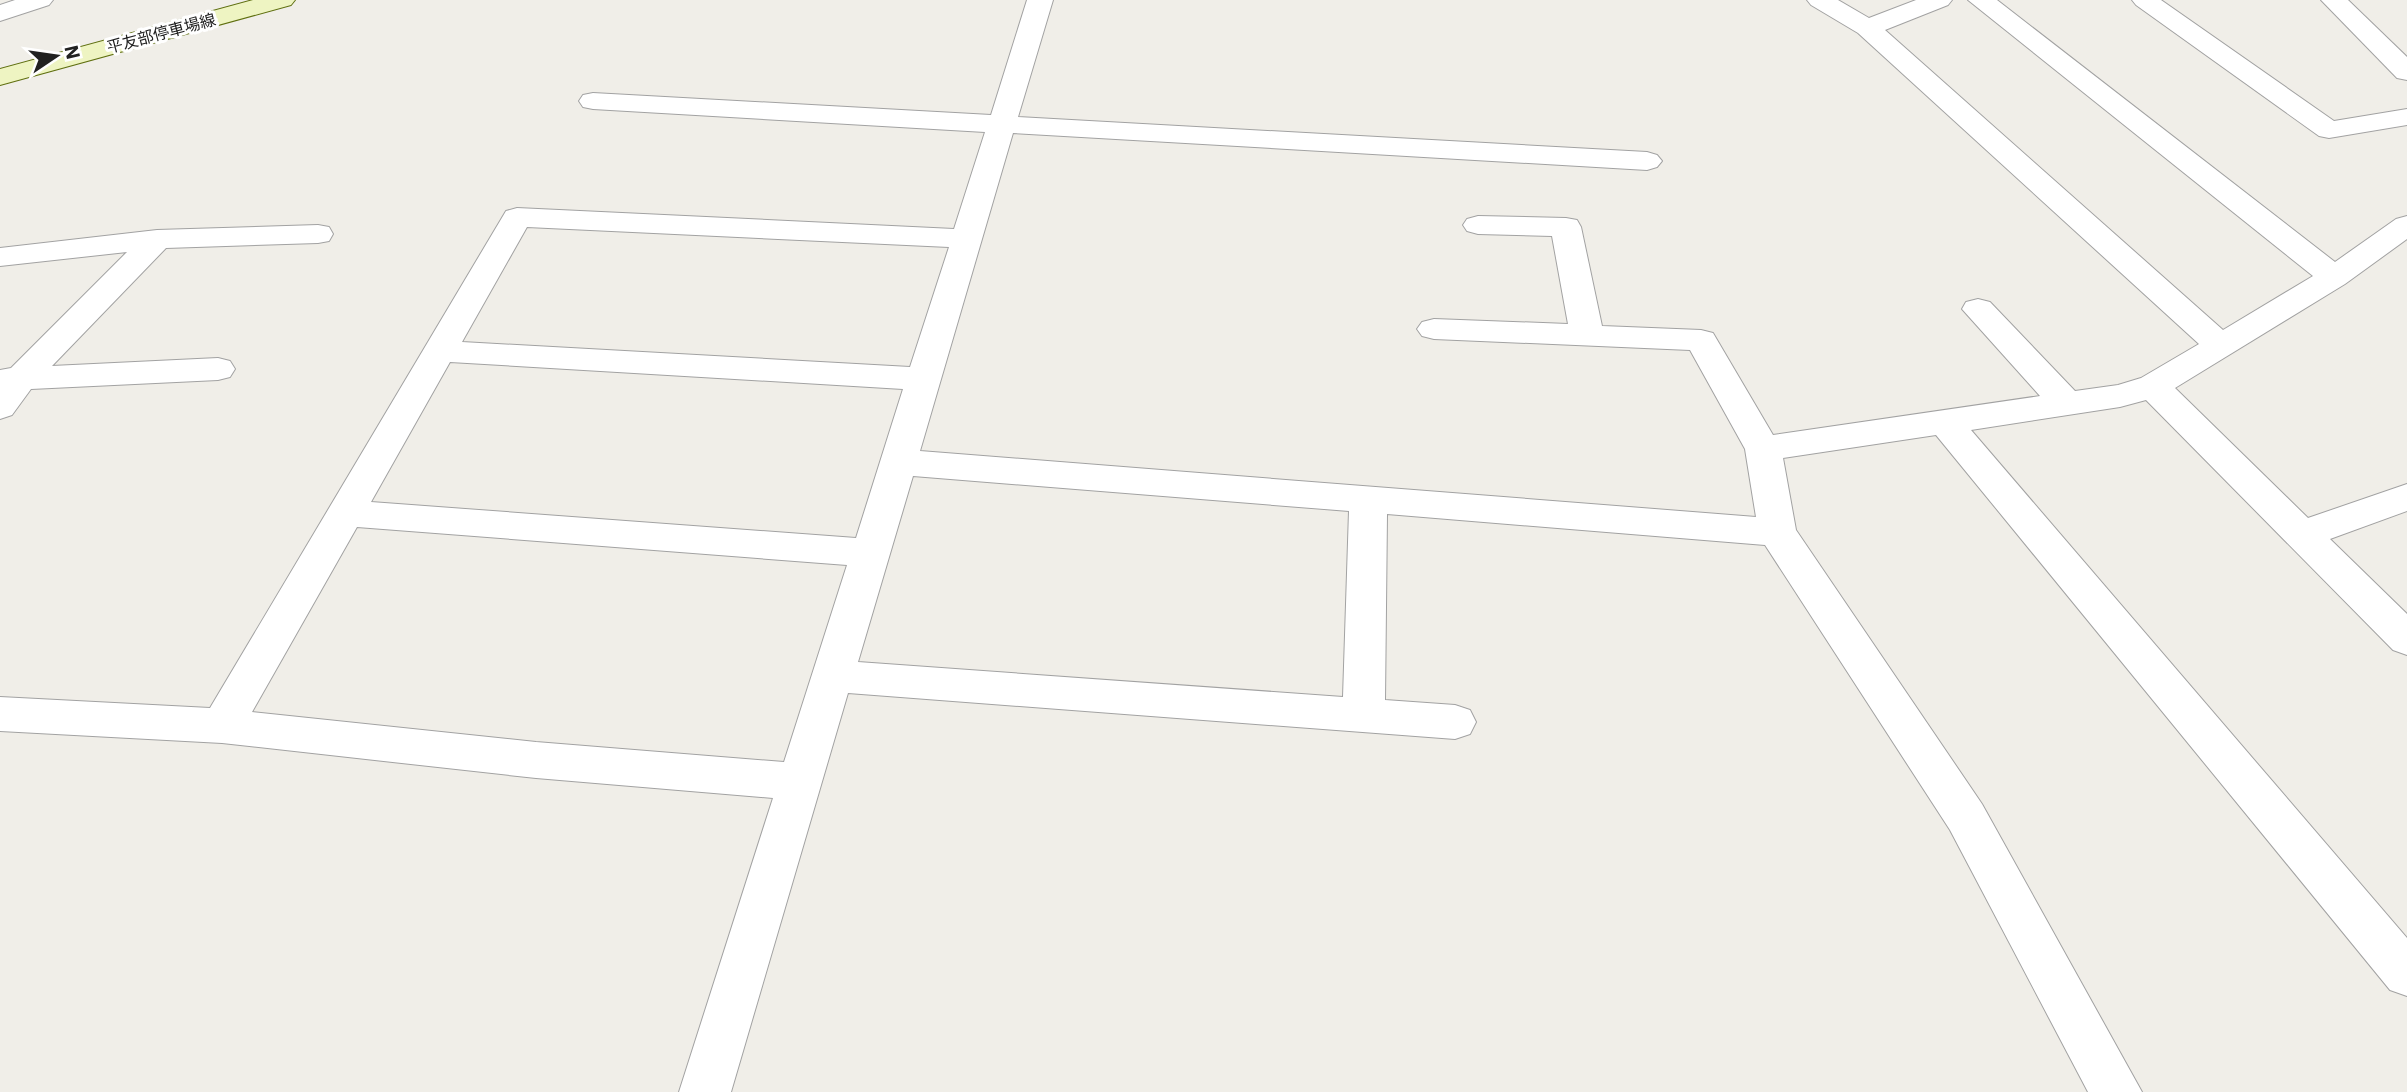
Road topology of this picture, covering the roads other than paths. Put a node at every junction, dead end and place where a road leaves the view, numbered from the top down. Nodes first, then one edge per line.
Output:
1 (40, 0) edge
2 (282, 0) edge
3 (1040, 0) edge
4 (1819, 0) edge
5 (1940, 0) edge
6 (1981, 0) edge
7 (2145, 0) edge
8 (2334, 0) edge
9 (0, 13) edge
10 (1867, 28) junction
11 (2365, 31) junction
12 (2407, 35) edge
13 (2407, 72) edge
14 (0, 77) edge
15 (593, 101) dead end
16 (2407, 117) edge
17 (1002, 126) junction
18 (1647, 161) dead end
19 (1478, 225) dead end
20 (2407, 225) edge
21 (318, 233) dead end
22 (157, 239) junction
23 (967, 239) junction
24 (0, 257) edge
25 (2334, 276) junction
26 (1978, 309) dead end
27 (1434, 330) dead end
28 (1587, 335) junction
29 (2221, 346) junction
30 (439, 351) junction
31 (218, 369) dead end
32 (10, 379) edge
33 (924, 379) junction
34 (2153, 386) junction
35 (2067, 404) junction
36 (0, 407) edge
37 (1945, 423) junction
38 (1763, 449) junction
39 (899, 462) junction
40 (2407, 497) edge
41 (1368, 499) junction
42 (345, 513) junction
43 (1777, 532) junction
44 (2303, 534) junction
45 (870, 553) junction
46 (2407, 639) edge
47 (833, 676) junction
48 (0, 713) edge
49 (1364, 715) junction
50 (1455, 722) dead end
51 (222, 726) junction
52 (800, 782) junction
53 (2407, 974) edge
54 (705, 1092) edge
55 (2116, 1092) edge

1 - 9 street
2 - 14 main road, 平友部停車場線
3 - 17 street
4 - 10 street
5 - 10 street
6 - 25 street
7 - 16 street
8 - 11 street
10 - 29 street
11 - 12 street
11 - 13 street
15 - 17 street
17 - 18 street
17 - 23 street
19 - 28 street
20 - 25 street
21 - 22 street
22 - 24 street
22 - 32 street
23 - 30 street
23 - 33 street
25 - 29 street
26 - 35 street
27 - 28 street
28 - 38 street
29 - 34 street
30 - 33 street
30 - 42 street
31 - 32 street
32 - 36 street
33 - 39 street
34 - 35 street
34 - 44 street
35 - 37 street
37 - 38 street
37 - 53 street
38 - 43 street
39 - 41 street
39 - 45 street
40 - 44 street
41 - 43 street
41 - 49 street
42 - 45 street
42 - 51 street
43 - 55 street
44 - 46 street
45 - 47 street
47 - 49 street
47 - 52 street
48 - 51 street
49 - 50 street
51 - 52 street
52 - 54 street

